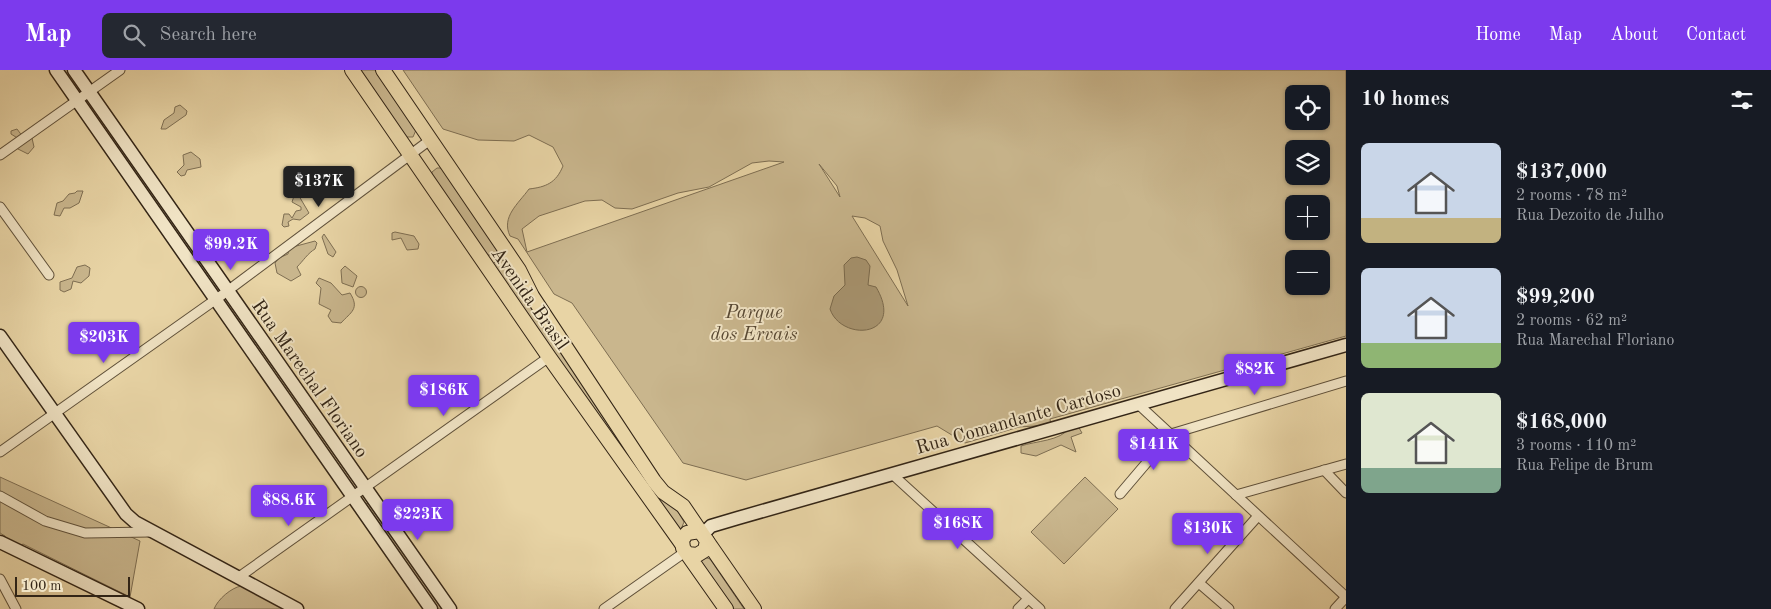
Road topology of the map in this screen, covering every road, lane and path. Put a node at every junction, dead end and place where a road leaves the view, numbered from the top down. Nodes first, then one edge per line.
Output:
1 (56, 70) edge
2 (74, 70) edge
3 (120, 70) edge
4 (352, 70) edge
5 (383, 70) edge
6 (89, 92) junction
7 (77, 100) junction
8 (430, 140) junction
9 (0, 155) edge
10 (410, 156) junction
11 (0, 207) edge
12 (180, 223) junction
13 (168, 231) junction
14 (505, 252) junction
15 (484, 264) junction
16 (48, 275) dead end
17 (228, 291) junction
18 (216, 299) junction
19 (0, 336) edge
20 (1346, 345) edge
21 (549, 358) junction
22 (1346, 381) edge
23 (1138, 404) junction
24 (55, 413) junction
25 (327, 434) junction
26 (1170, 434) junction
27 (315, 441) junction
28 (0, 452) edge
29 (1346, 464) edge
30 (1324, 470) junction
31 (892, 474) junction
32 (365, 488) junction
33 (1346, 493) edge
34 (1120, 494) dead end
35 (1236, 495) junction
36 (0, 496) edge
37 (353, 496) junction
38 (1258, 516) junction
39 (152, 532) junction
40 (703, 536) junction
41 (0, 542) edge
42 (685, 550) junction
43 (239, 577) junction
44 (0, 580) edge
45 (1199, 582) junction
46 (1346, 597) edge
47 (1028, 599) junction
48 (16, 609) edge
49 (138, 609) edge
50 (297, 609) edge
51 (431, 609) edge
52 (450, 609) edge
53 (604, 609) edge
54 (726, 609) edge
55 (754, 609) edge
56 (1018, 609) edge
57 (1040, 609) edge
58 (1175, 609) edge
59 (1228, 609) edge
60 (1334, 609) edge

1 - 7 main road, Rua Marechal Floriano
2 - 6 main road, Rua Marechal Floriano
3 - 6 street
4 - 10 main road, Avenida Brasil
5 - 8 main road, Avenida Brasil
6 - 7 street
6 - 12 main road, Rua Marechal Floriano
7 - 9 street
7 - 13 main road, Rua Marechal Floriano
8 - 10 street
8 - 14 main road, Avenida Brasil
10 - 15 main road, Avenida Brasil
10 - 17 street
11 - 16 street
12 - 13 main road
12 - 17 main road, Rua Marechal Floriano
13 - 18 main road, Rua Marechal Floriano
14 - 15 main road
14 - 40 main road, Avenida Brasil
15 - 21 main road, Avenida Brasil
17 - 18 street
17 - 25 main road, Rua Marechal Floriano
18 - 24 street
18 - 27 main road, Rua Marechal Floriano
19 - 24 main road
20 - 23 main road, Rua Comandante Cardoso
21 - 32 street
21 - 42 main road, Avenida Brasil
22 - 26 street
23 - 26 street
23 - 31 main road, Rua Comandante Cardoso
24 - 28 street
24 - 39 main road
25 - 27 main road
25 - 32 main road, Rua Marechal Floriano
26 - 34 street
26 - 35 street
27 - 37 main road, Rua Marechal Floriano
29 - 30 street
30 - 33 street
30 - 35 street
31 - 40 main road, Rua Comandante Cardoso
31 - 47 street
32 - 37 street
32 - 52 main road, Rua Marechal Floriano
35 - 38 street
36 - 39 street
37 - 43 street
37 - 51 main road, Rua Marechal Floriano
38 - 45 street
38 - 46 street
39 - 43 main road
40 - 42 main road
40 - 42 main road
40 - 55 main road, Avenida Brasil
41 - 49 main road
42 - 53 street
42 - 54 main road, Avenida Brasil
43 - 50 main road
44 - 48 street
45 - 58 street
45 - 59 street
46 - 60 street
47 - 56 street
47 - 57 street

